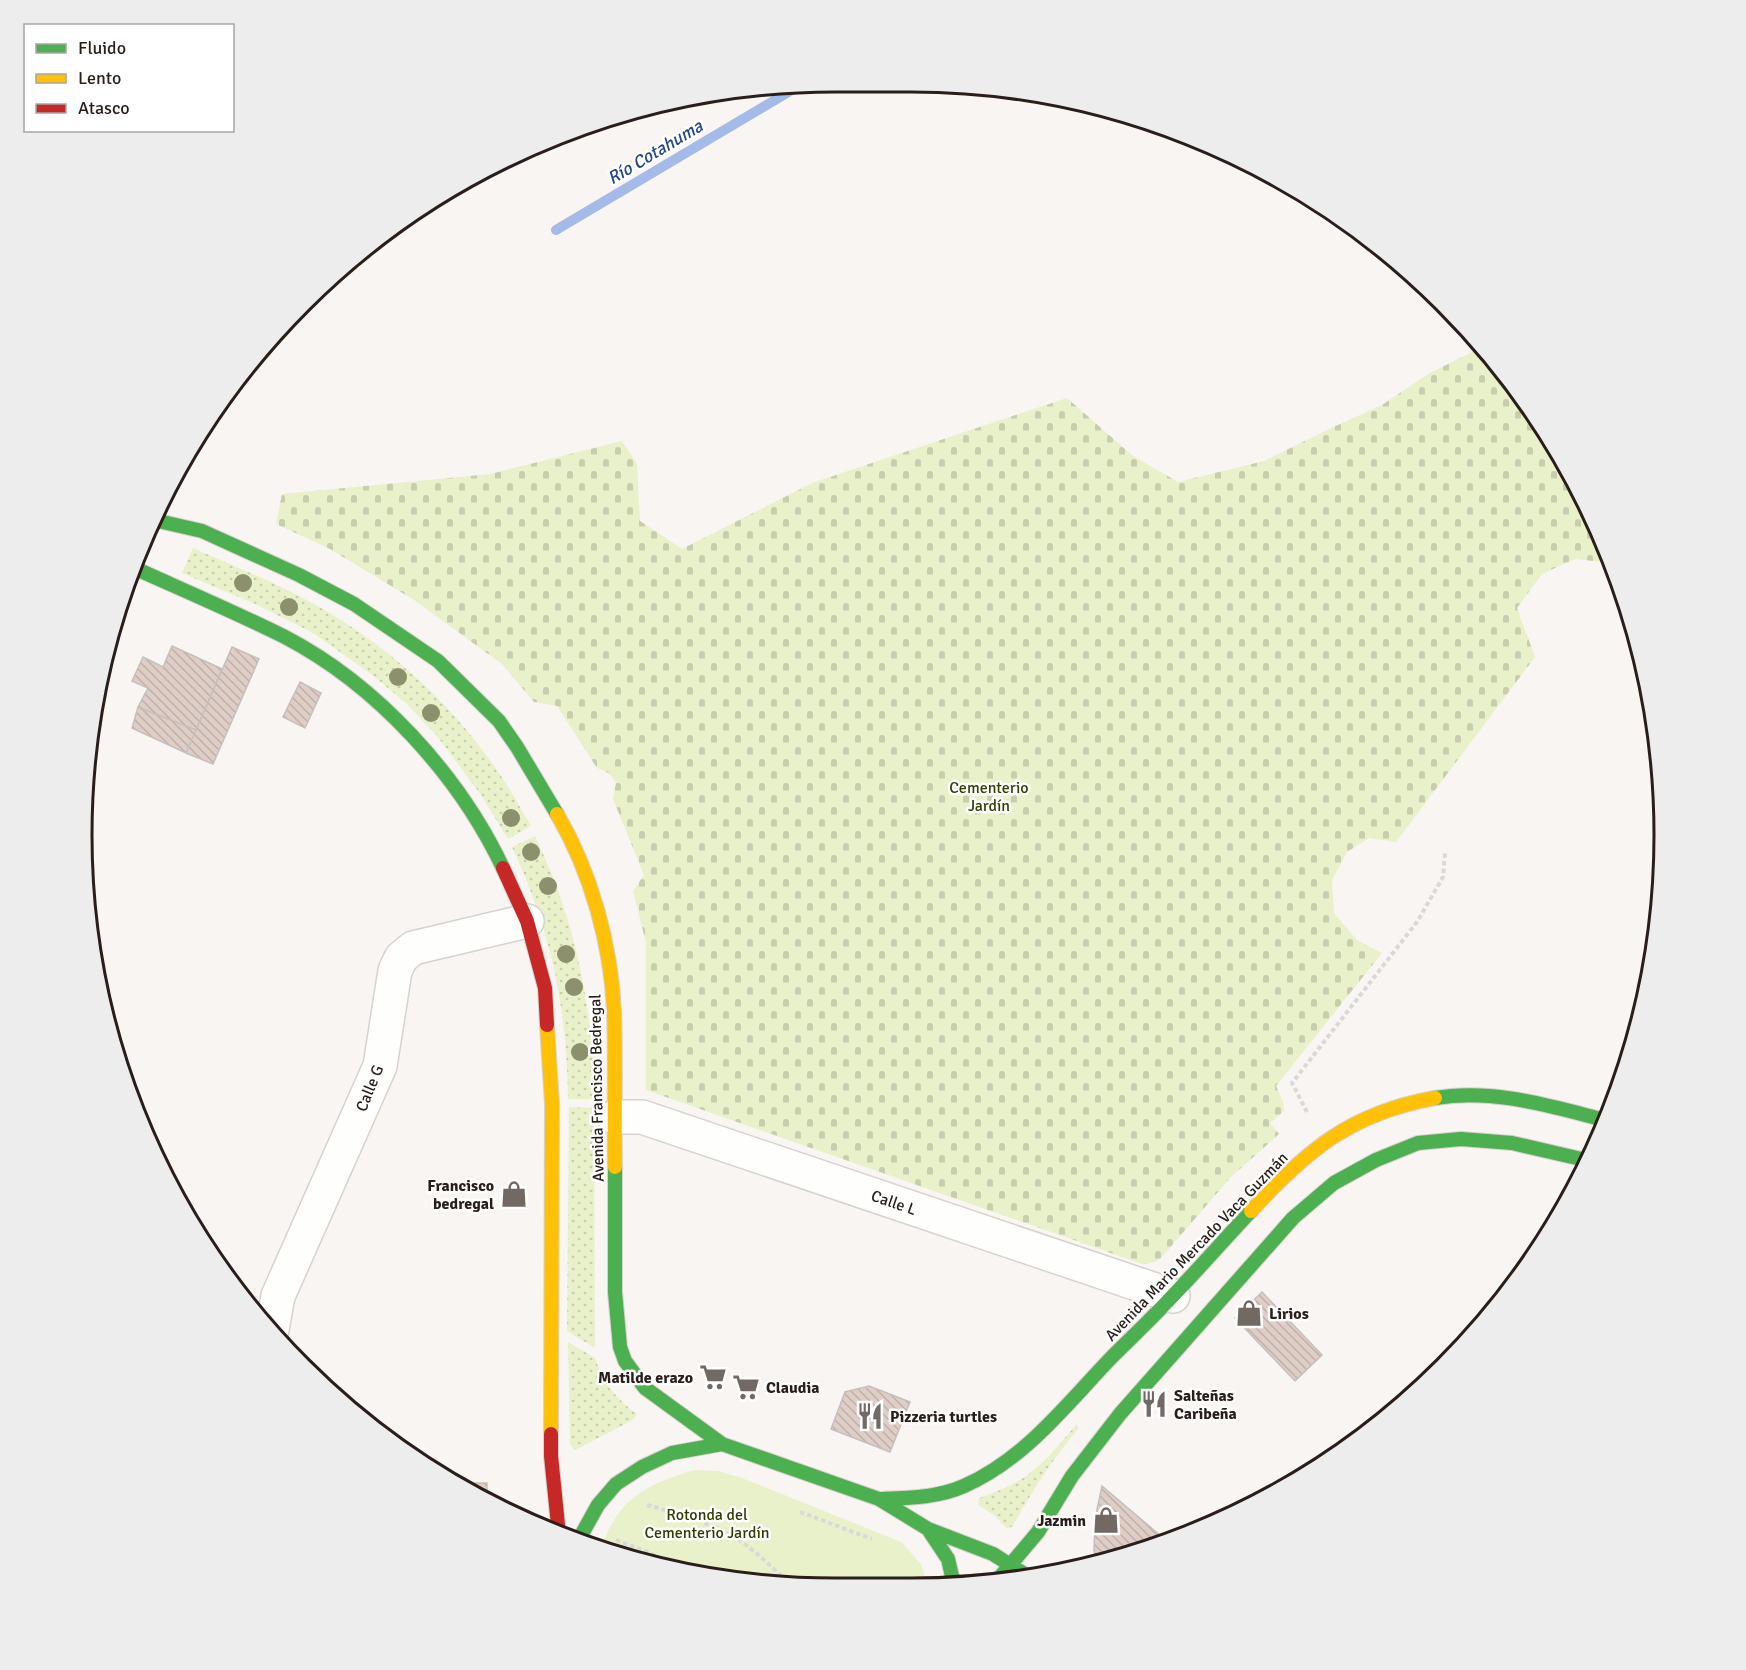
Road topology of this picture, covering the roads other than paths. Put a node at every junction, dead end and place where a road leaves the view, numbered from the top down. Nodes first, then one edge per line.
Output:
1 (161, 522) edge
2 (140, 571) edge
3 (527, 921) junction
4 (614, 1117) junction
5 (1599, 1118) edge
6 (1580, 1159) edge
7 (1187, 1309) junction
8 (274, 1323) edge
9 (722, 1444) junction
10 (879, 1499) junction
11 (558, 1525) edge
12 (928, 1529) junction
13 (581, 1534) edge
14 (1012, 1563) junction
15 (1020, 1570) edge
16 (1004, 1572) edge
17 (952, 1577) edge

1 - 4 main road, Avenida Francisco Bedregal
2 - 3 main road
3 - 8 street, Calle G
3 - 11 main road
4 - 7 street, Calle L
4 - 9 main road, Avenida Francisco Bedregal
5 - 7 main road, Avenida Mario Mercado Vaca Guzmán
6 - 7 main road, Avenida Mario Mercado Vaca Guzmán
7 - 10 main road, Avenida Mario Mercado Vaca Guzmán
7 - 14 main road, Avenida Mario Mercado Vaca Guzmán
9 - 10 main road, Avenida Mario Mercado Vaca Guzmán
9 - 13 main road, Avenida Mario Mercado Vaca Guzmán
10 - 12 main road, Avenida Mario Mercado Vaca Guzmán
12 - 14 main road
12 - 17 main road, Avenida Mario Mercado Vaca Guzmán
14 - 15 main road
14 - 16 main road, Avenida Mario Mercado Vaca Guzmán

